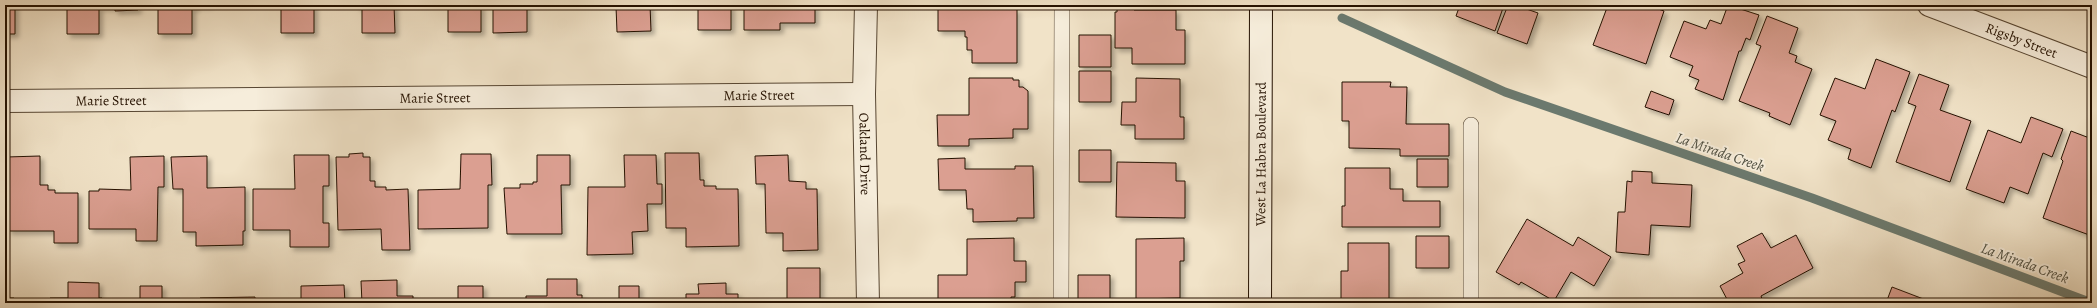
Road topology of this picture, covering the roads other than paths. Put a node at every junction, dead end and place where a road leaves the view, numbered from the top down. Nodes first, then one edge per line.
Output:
1 (866, 5) edge
2 (1062, 5) edge
3 (1261, 5) edge
4 (1929, 5) edge
5 (2092, 67) edge
6 (864, 94) junction
7 (5, 101) edge
8 (1471, 125) dead end
9 (868, 303) edge
10 (1061, 303) edge
11 (1260, 303) edge
12 (1470, 303) edge

1 - 6 street, Oakland Drive
2 - 10 lane
3 - 11 street, West La Habra Boulevard
4 - 5 street, Rigsby Street
6 - 7 street, Marie Street
6 - 9 street, Oakland Drive
8 - 12 lane

